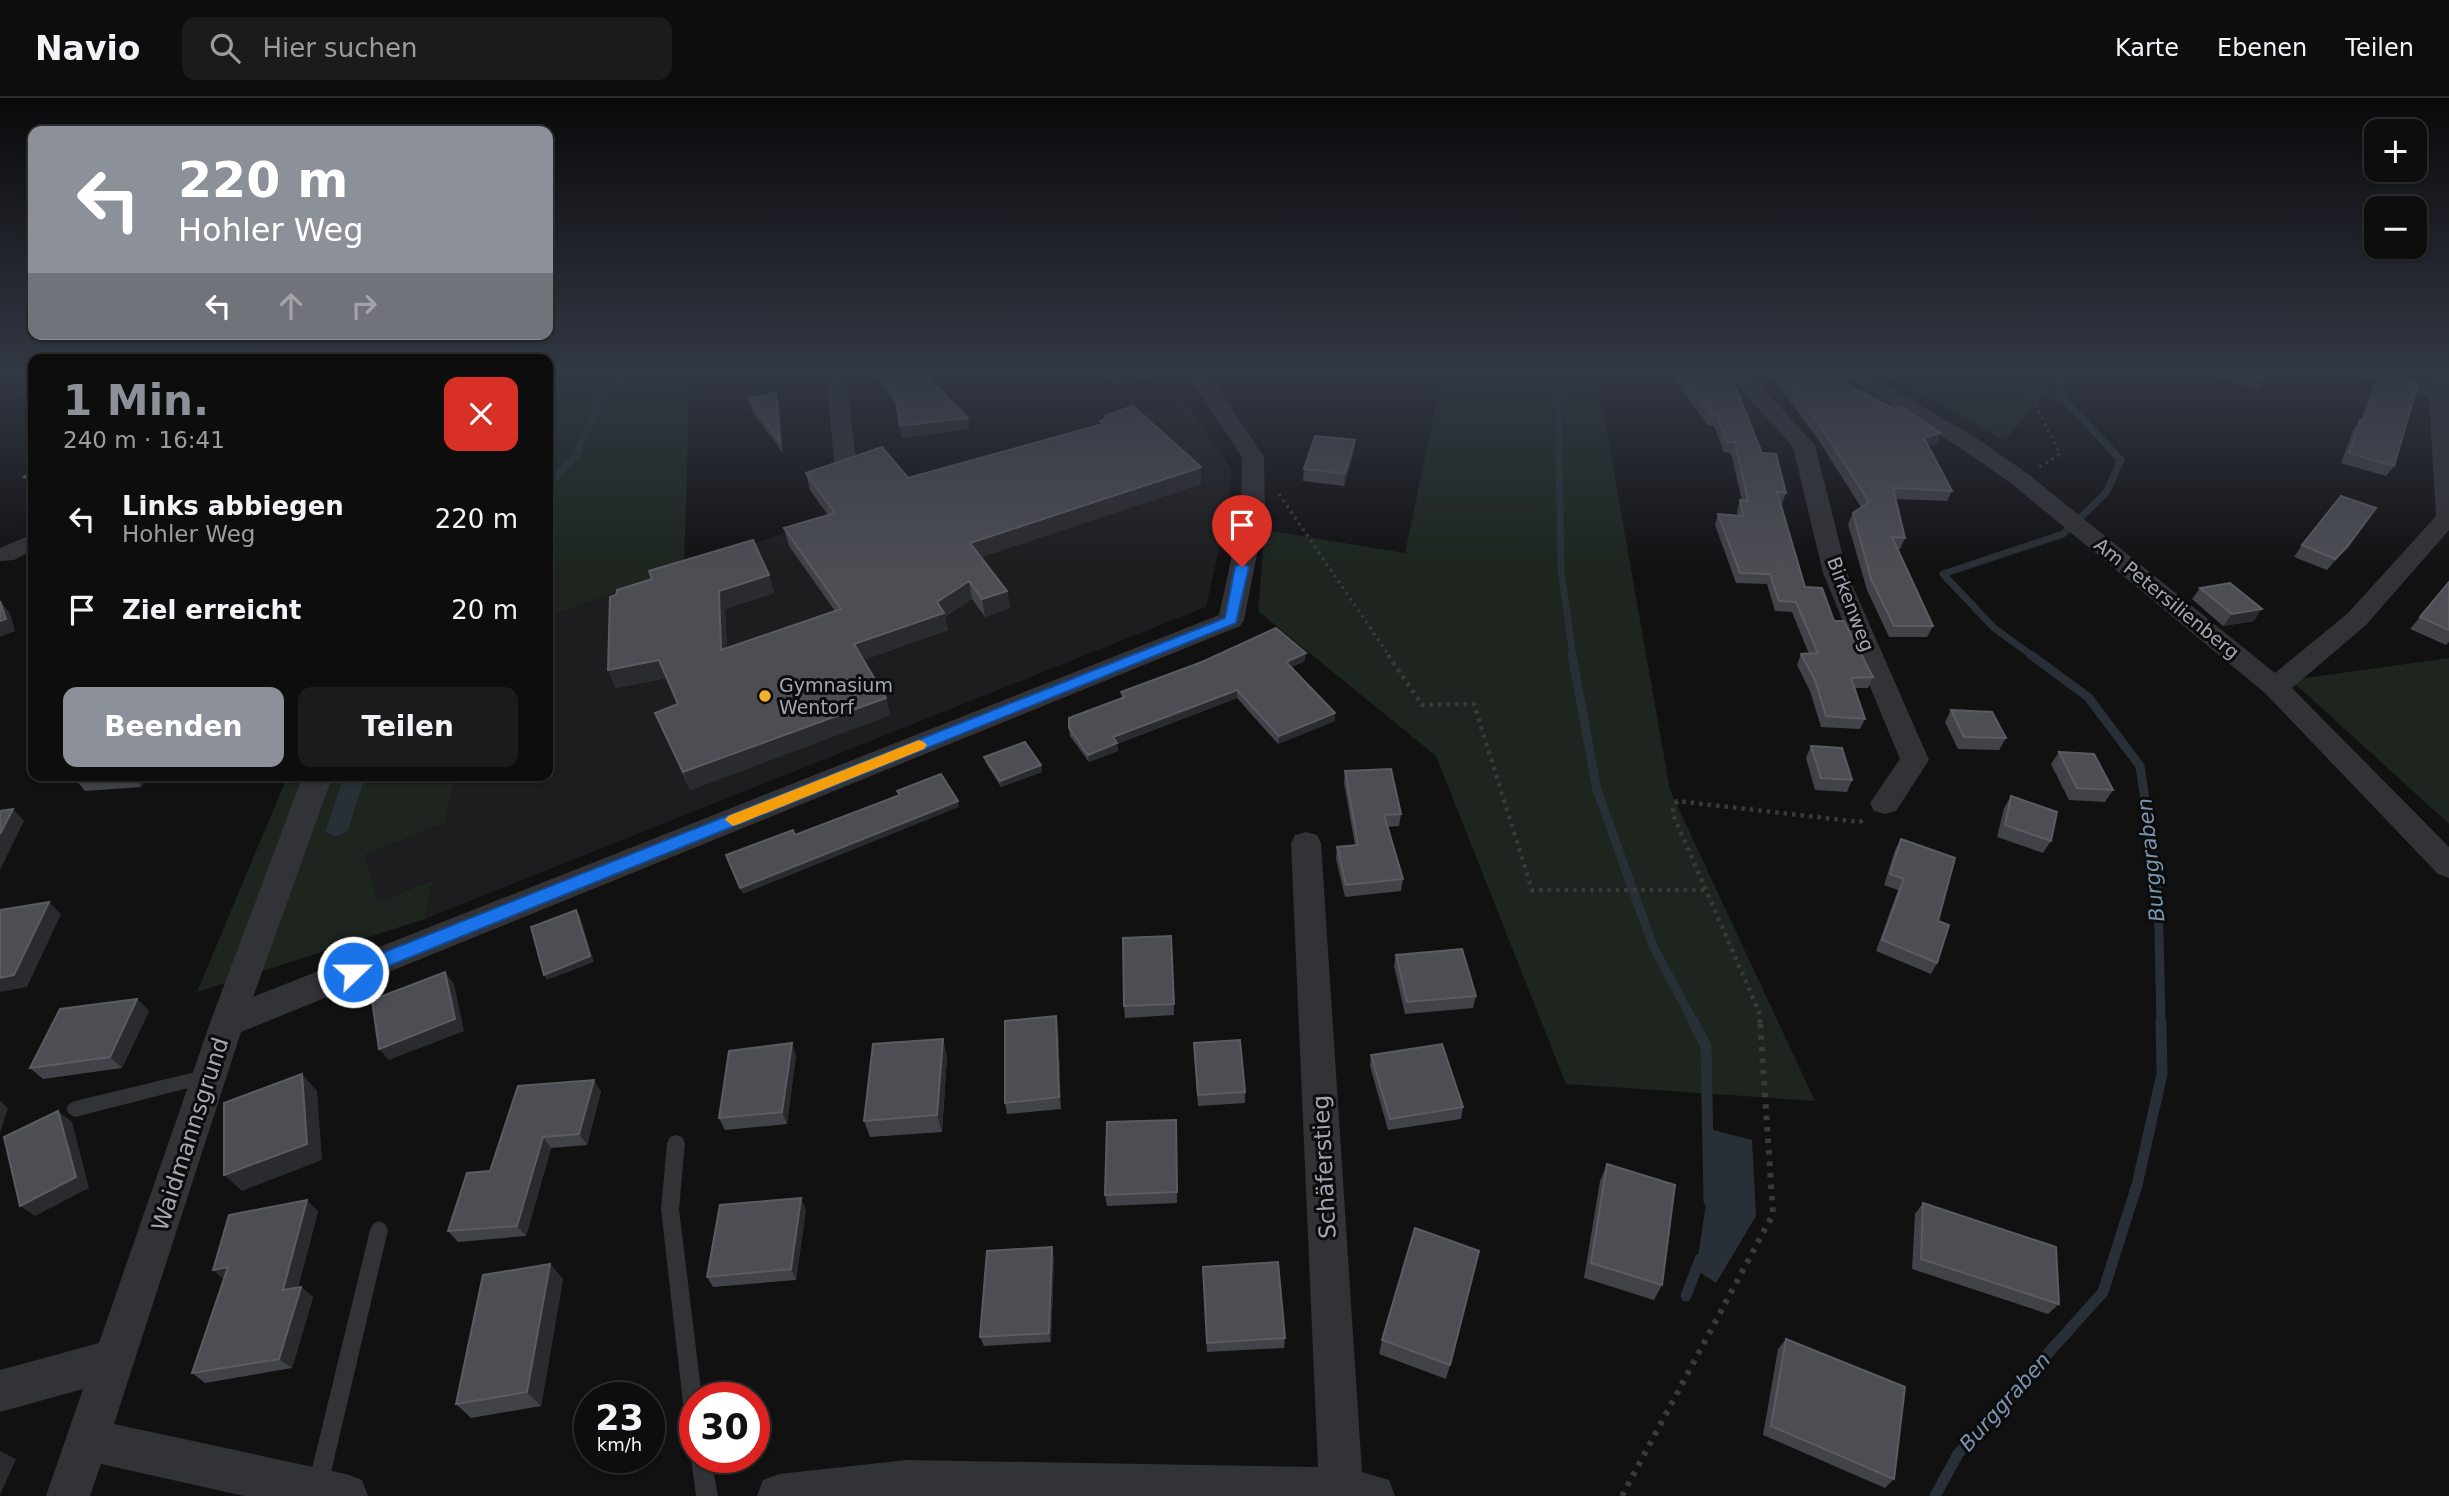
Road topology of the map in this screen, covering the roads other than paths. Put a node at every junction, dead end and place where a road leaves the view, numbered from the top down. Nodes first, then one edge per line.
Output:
1 (843, 438) edge
2 (1240, 438) edge
3 (1798, 438) edge
4 (1962, 438) edge
5 (2443, 438) edge
6 (845, 461) edge
7 (2448, 517) edge
8 (28, 544) edge
9 (5, 555) dead end
10 (2275, 687) junction
11 (316, 781) edge
12 (1885, 803) road end
13 (1306, 843) dead end
14 (2449, 866) edge
15 (227, 1023) junction
16 (209, 1076) junction
17 (75, 1109) dead end
18 (676, 1143) dead end
19 (379, 1230) dead end
20 (116, 1359) junction
21 (690, 1382) edge
22 (0, 1391) edge
23 (89, 1440) junction
24 (703, 1473) edge
25 (331, 1493) edge
26 (1357, 1493) edge
27 (68, 1496) edge
28 (707, 1496) edge
29 (779, 1496) edge

1 - 6 street
2 - 15 street
3 - 12 street, Birkenweg
4 - 10 street, Am Petersilienberg
5 - 7 street
7 - 10 street
8 - 9 street
10 - 14 street, Am Petersilienberg
11 - 15 street, Waidmannsgrund
13 - 26 street, Schäferstieg
15 - 16 street, Waidmannsgrund
16 - 17 lane
16 - 20 street, Waidmannsgrund
18 - 21 lane
19 - 25 lane
20 - 22 street
20 - 23 street, Waidmannsgrund
23 - 25 street
23 - 27 street, Waidmannsgrund
24 - 28 lane
26 - 29 street

